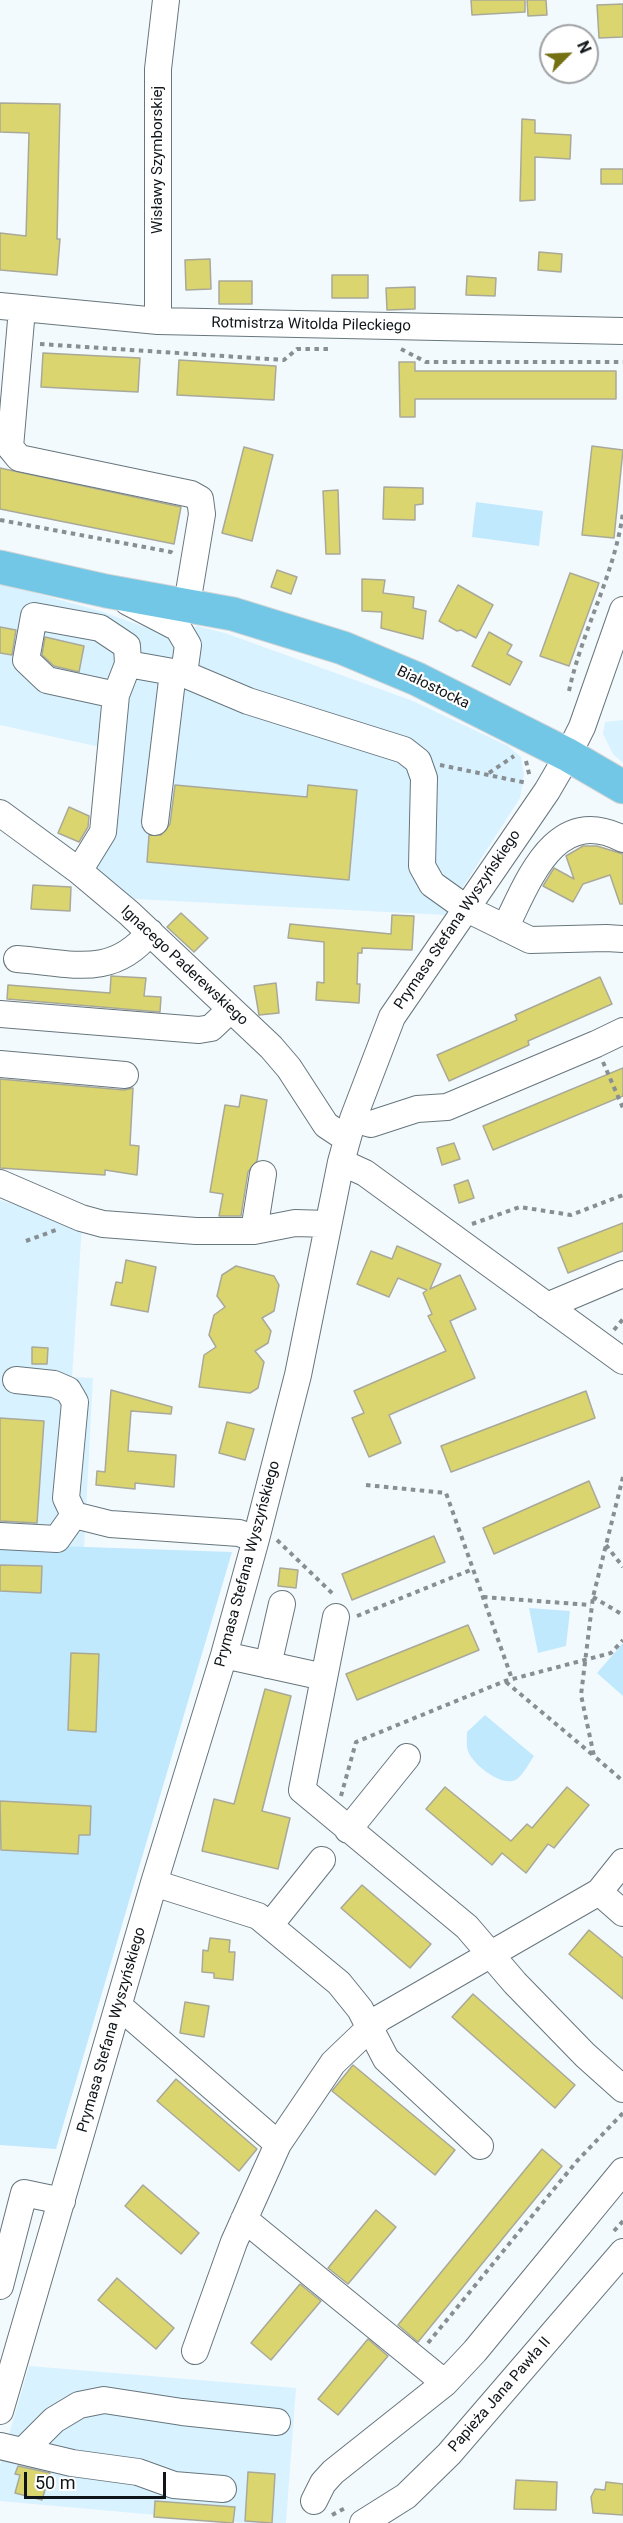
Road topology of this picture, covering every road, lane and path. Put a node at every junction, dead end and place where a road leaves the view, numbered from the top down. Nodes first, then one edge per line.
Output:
1 (166, 0) edge
2 (11, 308) edge
3 (158, 321) junction
4 (623, 331) edge
5 (19, 342) junction
6 (398, 347) dead end
7 (331, 349) dead end
8 (623, 362) edge
9 (623, 512) edge
10 (0, 520) edge
11 (0, 549) edge
12 (0, 567) edge
13 (191, 580) junction
14 (106, 591) junction
15 (623, 610) edge
16 (232, 614) junction
17 (128, 664) junction
18 (179, 673) junction
19 (116, 695) junction
20 (568, 697) dead end
21 (515, 755) dead end
22 (568, 756) junction
23 (526, 760) dead end
24 (418, 761) junction
25 (489, 773) junction
26 (623, 787) edge
27 (0, 813) edge
28 (155, 822) dead end
29 (623, 839) edge
30 (79, 872) junction
31 (467, 909) junction
32 (505, 928) junction
33 (150, 932) junction
34 (623, 939) edge
35 (17, 959) dead end
36 (230, 1010) junction
37 (0, 1014) edge
38 (623, 1031) edge
39 (596, 1044) junction
40 (0, 1064) edge
41 (125, 1075) dead end
42 (623, 1108) edge
43 (347, 1140) junction
44 (263, 1174) dead end
45 (0, 1183) edge
46 (623, 1195) edge
47 (328, 1224) junction
48 (467, 1226) dead end
49 (254, 1231) junction
50 (623, 1274) edge
51 (547, 1306) junction
52 (623, 1319) edge
53 (613, 1331) dead end
54 (623, 1361) edge
55 (16, 1380) dead end
56 (623, 1477) edge
57 (366, 1485) dead end
58 (74, 1515) junction
59 (258, 1529) junction
60 (0, 1536) edge
61 (606, 1545) junction
62 (623, 1567) edge
63 (473, 1569) junction
64 (483, 1597) junction
65 (592, 1597) junction
66 (282, 1604) dead end
67 (591, 1605) junction
68 (342, 1609) junction
69 (623, 1615) edge
70 (623, 1640) edge
71 (224, 1654) junction
72 (584, 1661) junction
73 (268, 1665) junction
74 (324, 1677) junction
75 (512, 1679) junction
76 (505, 1681) junction
77 (594, 1756) junction
78 (407, 1757) dead end
79 (623, 1781) edge
80 (341, 1824) junction
81 (322, 1860) dead end
82 (623, 1862) edge
83 (154, 1883) junction
84 (599, 1892) junction
85 (623, 1913) edge
86 (270, 1925) junction
87 (491, 1954) junction
88 (119, 2006) junction
89 (369, 2027) junction
90 (623, 2089) edge
91 (623, 2113) edge
92 (278, 2144) junction
93 (480, 2146) dead end
94 (623, 2171) edge
95 (62, 2201) junction
96 (244, 2219) junction
97 (623, 2252) edge
98 (0, 2286) edge
99 (195, 2351) dead end
100 (415, 2358) junction
101 (5, 2381) edge
102 (445, 2383) junction
103 (0, 2411) edge
104 (277, 2422) dead end
105 (12, 2448) edge
106 (223, 2489) dead end
107 (314, 2501) dead end
108 (397, 2515) edge
109 (363, 2523) edge

1 - 3 street, Wisławy Szymborskiej
2 - 3 street, Rotmistrza Witolda Pileckiego
2 - 5 street
3 - 4 street, Rotmistrza Witolda Pileckiego
5 - 7 path
5 - 13 street
6 - 8 path
9 - 20 path
10 - 13 path
11 - 13 main road, Białostocka
12 - 14 main road, Białostocka
13 - 16 main road, Białostocka
14 - 16 main road, Białostocka
14 - 18 street
15 - 22 street, Prymasa Stefana Wyszyńskiego
16 - 22 main road, Białostocka
17 - 18 street
17 - 19 street
17 - 19 street
18 - 24 street
18 - 28 street
19 - 30 street
21 - 25 path
22 - 26 main road, Białostocka
22 - 31 street, Prymasa Stefana Wyszyńskiego
23 - 25 path
24 - 25 path
24 - 31 street
27 - 30 street, Ignacego Paderewskiego
29 - 32 street
30 - 33 street, Ignacego Paderewskiego
31 - 32 street
31 - 43 street, Prymasa Stefana Wyszyńskiego
32 - 34 street
33 - 35 street
33 - 36 street, Ignacego Paderewskiego
36 - 37 street
36 - 43 street, Ignacego Paderewskiego
38 - 39 street
39 - 42 path
39 - 43 street
40 - 41 street
43 - 47 street, Prymasa Stefana Wyszyńskiego
43 - 51 street, Ignacego Paderewskiego
44 - 49 street
45 - 49 street
46 - 48 path
47 - 49 street
47 - 59 street, Prymasa Stefana Wyszyńskiego
50 - 51 street
51 - 54 street, Ignacego Paderewskiego
52 - 53 path
55 - 58 street
56 - 61 path
57 - 63 path
58 - 59 street
58 - 60 street
59 - 68 path
59 - 71 street, Prymasa Stefana Wyszyńskiego
61 - 62 path
61 - 65 path
63 - 64 path
63 - 68 path
64 - 67 path
64 - 75 path
65 - 67 path
65 - 69 path
66 - 73 street
67 - 72 path
68 - 74 street
70 - 72 path
71 - 73 street
71 - 83 street, Prymasa Stefana Wyszyńskiego
72 - 75 path
72 - 77 path
73 - 74 street
74 - 80 street
75 - 76 path
76 - 77 path
76 - 80 path
77 - 79 path
78 - 80 street
80 - 87 street
81 - 86 street
82 - 84 street
83 - 86 street
83 - 88 street, Prymasa Stefana Wyszyńskiego
84 - 85 street
84 - 87 street
86 - 89 street
87 - 89 street
87 - 90 street
88 - 92 street
88 - 95 street, Prymasa Stefana Wyszyńskiego
89 - 92 street
89 - 93 street
91 - 100 path
92 - 96 street
94 - 102 street
95 - 98 street
95 - 101 street, Prymasa Stefana Wyszyńskiego
96 - 99 street
96 - 100 street
97 - 108 street, Papieża Jana Pawła II
100 - 102 street
101 - 103 street, Prymasa Stefana Wyszyńskiego
102 - 107 street
104 - 105 street
105 - 106 street
108 - 109 street, Papieża Jana Pawła II

